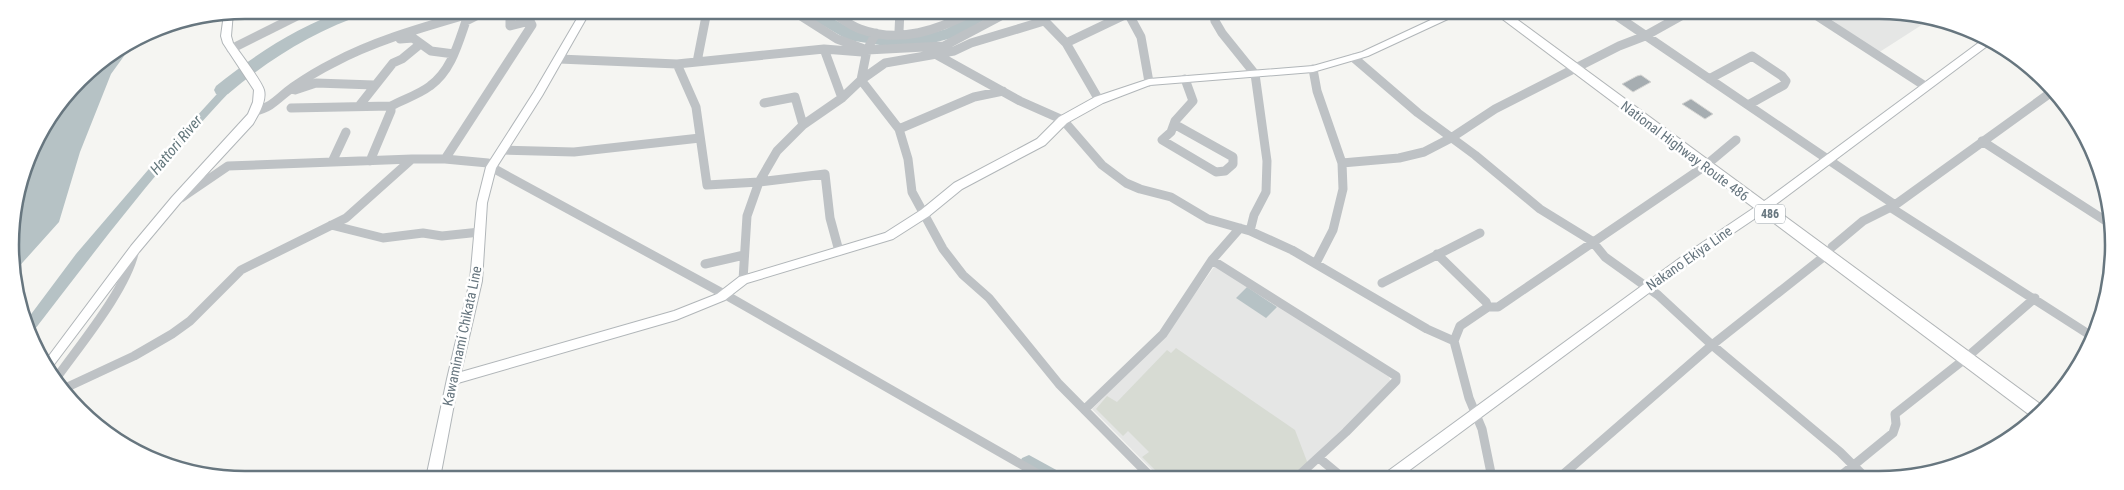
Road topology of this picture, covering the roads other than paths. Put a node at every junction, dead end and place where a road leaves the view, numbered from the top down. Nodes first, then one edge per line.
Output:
1 (227, 19) edge
2 (292, 19) edge
3 (453, 19) edge
4 (470, 19) edge
5 (510, 19) edge
6 (583, 19) edge
7 (705, 19) edge
8 (806, 19) edge
9 (844, 19) edge
10 (900, 19) edge
11 (959, 19) edge
12 (995, 19) edge
13 (1118, 19) edge
14 (1134, 19) edge
15 (1215, 19) edge
16 (1443, 19) edge
17 (1509, 19) edge
18 (1520, 19) edge
19 (1620, 19) edge
20 (1675, 19) edge
21 (1822, 19) edge
22 (1044, 21) joint
23 (899, 31) junction
24 (876, 33) junction
25 (920, 33) junction
26 (1645, 36) junction
27 (388, 39) junction
28 (1066, 43) junction
29 (1983, 44) edge
30 (419, 45) junction
31 (824, 49) junction
32 (868, 49) junction
33 (233, 51) junction
34 (454, 54) junction
35 (936, 55) junction
36 (1354, 58) junction
37 (560, 59) junction
38 (697, 62) junction
39 (677, 64) junction
40 (1580, 67) junction
41 (1314, 69) junction
42 (1255, 74) junction
43 (1185, 79) junction
44 (1709, 79) junction
45 (862, 80) junction
46 (1149, 82) junction
47 (374, 86) junction
48 (1925, 86) junction
49 (1003, 91) junction
50 (284, 95) junction
51 (2048, 95) edge
52 (842, 98) junction
53 (1099, 100) junction
54 (764, 103) dead end
55 (359, 106) junction
56 (391, 106) junction
57 (1748, 106) junction
58 (291, 108) dead end
59 (255, 111) junction
60 (1064, 120) junction
61 (1174, 124) junction
62 (803, 125) junction
63 (899, 129) junction
64 (346, 132) dead end
65 (700, 138) junction
66 (1451, 138) junction
67 (1736, 140) dead end
68 (1982, 141) junction
69 (502, 150) junction
70 (412, 159) junction
71 (445, 159) junction
72 (1826, 159) junction
73 (370, 161) junction
74 (332, 162) junction
75 (1342, 163) junction
76 (1709, 163) junction
77 (492, 167) junction
78 (759, 182) junction
79 (176, 200) junction
80 (1766, 205) junction
81 (1895, 205) junction
82 (925, 214) junction
83 (2104, 219) edge
84 (331, 226) junction
85 (1240, 228) junction
86 (1250, 231) junction
87 (480, 232) junction
88 (1480, 233) dead end
89 (1592, 241) junction
90 (135, 249) junction
91 (839, 251) junction
92 (1829, 251) junction
93 (1438, 254) junction
94 (744, 255) junction
95 (1212, 260) junction
96 (1316, 263) junction
97 (705, 264) dead end
98 (742, 280) junction
99 (1382, 283) dead end
100 (1648, 287) junction
101 (724, 294) junction
102 (2035, 298) junction
103 (1488, 307) junction
104 (2087, 333) edge
105 (1454, 341) junction
106 (1712, 344) junction
107 (1969, 355) junction
108 (51, 362) edge
109 (59, 374) edge
110 (452, 379) junction
111 (69, 386) edge
112 (2041, 403) edge
113 (1085, 409) junction
114 (2035, 409) edge
115 (1477, 414) junction
116 (1319, 458) junction
117 (1851, 465) junction
118 (433, 471) edge
119 (1033, 471) edge
120 (1145, 471) edge
121 (1304, 471) edge
122 (1335, 471) edge
123 (1399, 471) edge
124 (1491, 471) edge
125 (1567, 471) edge
126 (1845, 471) edge
127 (1858, 471) edge

1 - 33 street
2 - 33 street
3 - 27 street
4 - 34 street
5 - 71 street
6 - 37 street, Kawaminami Chikata Line
7 - 38 street
8 - 32 street
9 - 24 street
10 - 23 street
11 - 25 street
12 - 32 street
13 - 28 street
14 - 46 street
15 - 42 street
16 - 36 street
17 - 40 highway, National Highway Route 486 / 486
18 - 40 highway, National Highway Route 486 / 486
19 - 26 street
20 - 26 street
21 - 48 street
22 - 28 street
22 - 35 street
23 - 24 street
23 - 25 street
24 - 25 street
24 - 32 street
26 - 40 street
26 - 44 street
27 - 30 street
27 - 50 street
28 - 53 street
29 - 48 street, Nakano Ekiya Line
30 - 34 street
30 - 47 street
31 - 32 street
31 - 38 street
31 - 52 street
32 - 45 street
33 - 59 street
34 - 56 street
35 - 45 street
35 - 49 street
36 - 41 street
36 - 66 street
37 - 39 street
37 - 69 street, Kawaminami Chikata Line
38 - 39 street
39 - 65 street
40 - 66 street
40 - 76 highway, National Highway Route 486 / 486
41 - 42 street
41 - 75 street
42 - 43 street
42 - 86 street
43 - 46 street
43 - 61 street
44 - 57 street
44 - 57 street
45 - 52 street
45 - 63 street
46 - 53 street
47 - 50 street
47 - 55 street
48 - 72 street, Nakano Ekiya Line
49 - 60 street
49 - 63 street
50 - 59 street
51 - 68 street
52 - 62 street
53 - 60 street
54 - 62 street
55 - 56 street
55 - 58 street
56 - 73 street
57 - 72 street
59 - 79 street
60 - 82 street
60 - 85 street
61 - 61 street
62 - 78 street
63 - 82 street
64 - 74 street
65 - 69 street
65 - 78 street
66 - 75 street
66 - 89 street
67 - 76 street
68 - 81 street
68 - 83 street
69 - 77 street, Kawaminami Chikata Line
70 - 71 street
70 - 73 street
70 - 84 street
71 - 77 street
72 - 80 street, Nakano Ekiya Line
72 - 81 street
73 - 74 street
74 - 79 street
75 - 96 street
76 - 80 highway, National Highway Route 486 / 486
76 - 89 street
77 - 87 street, Kawaminami Chikata Line
77 - 101 street
78 - 91 street
78 - 94 street
79 - 90 street
80 - 92 highway, National Highway Route 486 / 486
80 - 100 street, Nakano Ekiya Line
81 - 92 street
81 - 102 street
82 - 91 street
82 - 113 street
84 - 87 street
84 - 111 street
85 - 86 street
85 - 95 street
86 - 96 street
87 - 110 street, Kawaminami Chikata Line
88 - 93 street
89 - 100 street
89 - 103 street
90 - 108 street
90 - 109 street
91 - 98 street
92 - 106 street
92 - 107 highway, National Highway Route 486 / 486
93 - 99 street
93 - 103 street
94 - 97 street
94 - 98 street
95 - 113 street
95 - 116 street
96 - 105 street
98 - 101 street
100 - 106 street
100 - 115 street, Nakano Ekiya Line
101 - 110 street
101 - 119 street
102 - 104 street
102 - 107 street
103 - 105 street
105 - 115 street
106 - 117 street
106 - 125 street
107 - 112 highway, National Highway Route 486 / 486
107 - 114 highway, National Highway Route 486 / 486
107 - 117 street
110 - 118 street, Kawaminami Chikata Line
113 - 120 street
115 - 123 street, Nakano Ekiya Line
115 - 124 street
116 - 121 street
116 - 122 street
117 - 126 street
117 - 127 street

